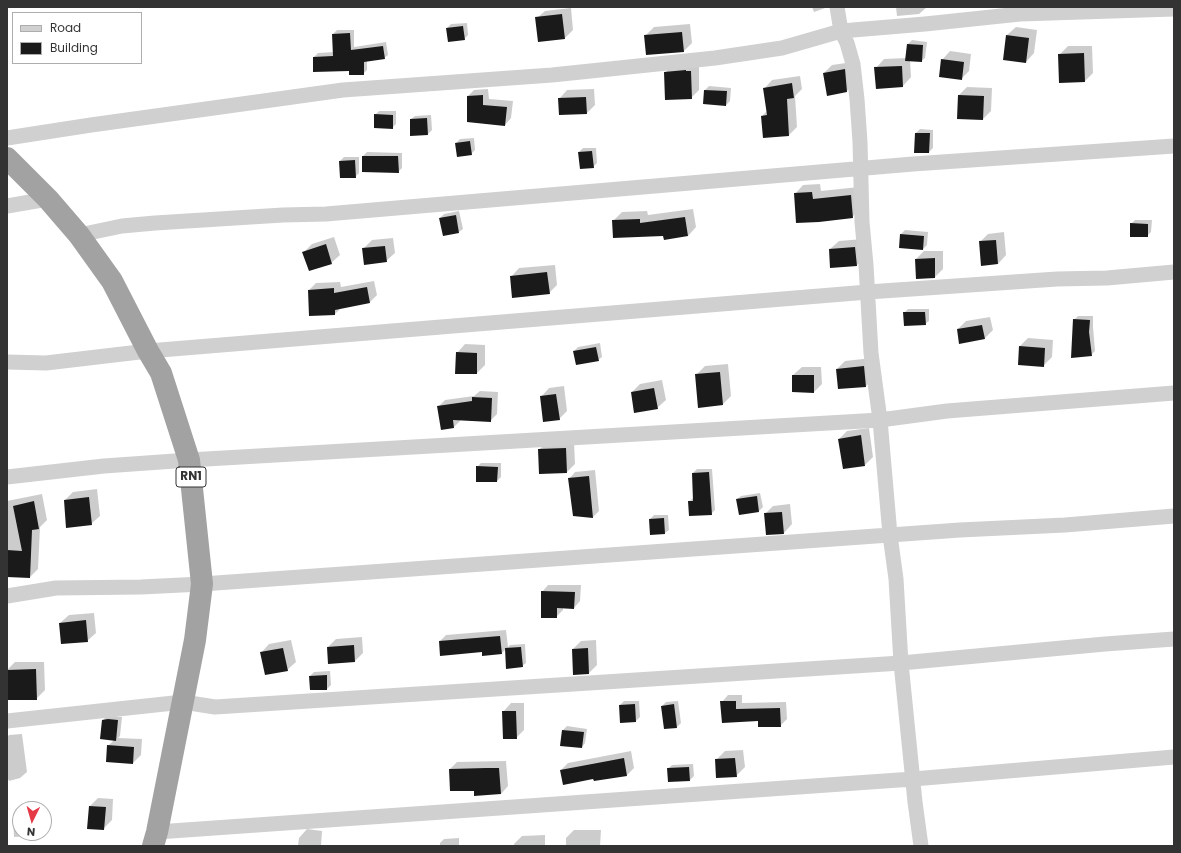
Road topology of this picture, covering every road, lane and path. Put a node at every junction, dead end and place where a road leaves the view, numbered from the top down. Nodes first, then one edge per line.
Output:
1 (837, 7) edge
2 (1174, 9) edge
3 (841, 31) junction
4 (7, 138) edge
5 (1174, 146) edge
6 (7, 158) edge
7 (861, 169) junction
8 (48, 199) junction
9 (7, 206) edge
10 (79, 235) junction
11 (1174, 272) edge
12 (868, 292) junction
13 (148, 351) junction
14 (7, 362) edge
15 (1174, 393) edge
16 (880, 420) junction
17 (189, 460) junction
18 (7, 477) edge
19 (1174, 516) edge
20 (890, 535) junction
21 (202, 584) junction
22 (7, 596) edge
23 (1174, 640) edge
24 (901, 663) junction
25 (183, 702) junction
26 (7, 721) edge
27 (1174, 757) edge
28 (913, 779) junction
29 (155, 839) edge
30 (921, 846) edge

1 - 3 street
2 - 3 street
3 - 4 street
3 - 7 street
5 - 7 street
6 - 8 highway, RN1
7 - 10 street
7 - 12 street
8 - 9 street
8 - 10 highway, RN1
10 - 13 highway, RN1
11 - 12 street
12 - 13 street
12 - 16 street
13 - 14 street
13 - 17 highway, RN1
15 - 16 street
16 - 17 street
16 - 20 street
17 - 18 street
17 - 21 highway, RN1
19 - 20 street
20 - 21 street
20 - 24 street
21 - 22 street
21 - 25 highway, RN1
23 - 24 street
24 - 25 street
24 - 28 street
25 - 26 street
25 - 29 highway, RN1
27 - 28 street
28 - 29 street
28 - 30 street

